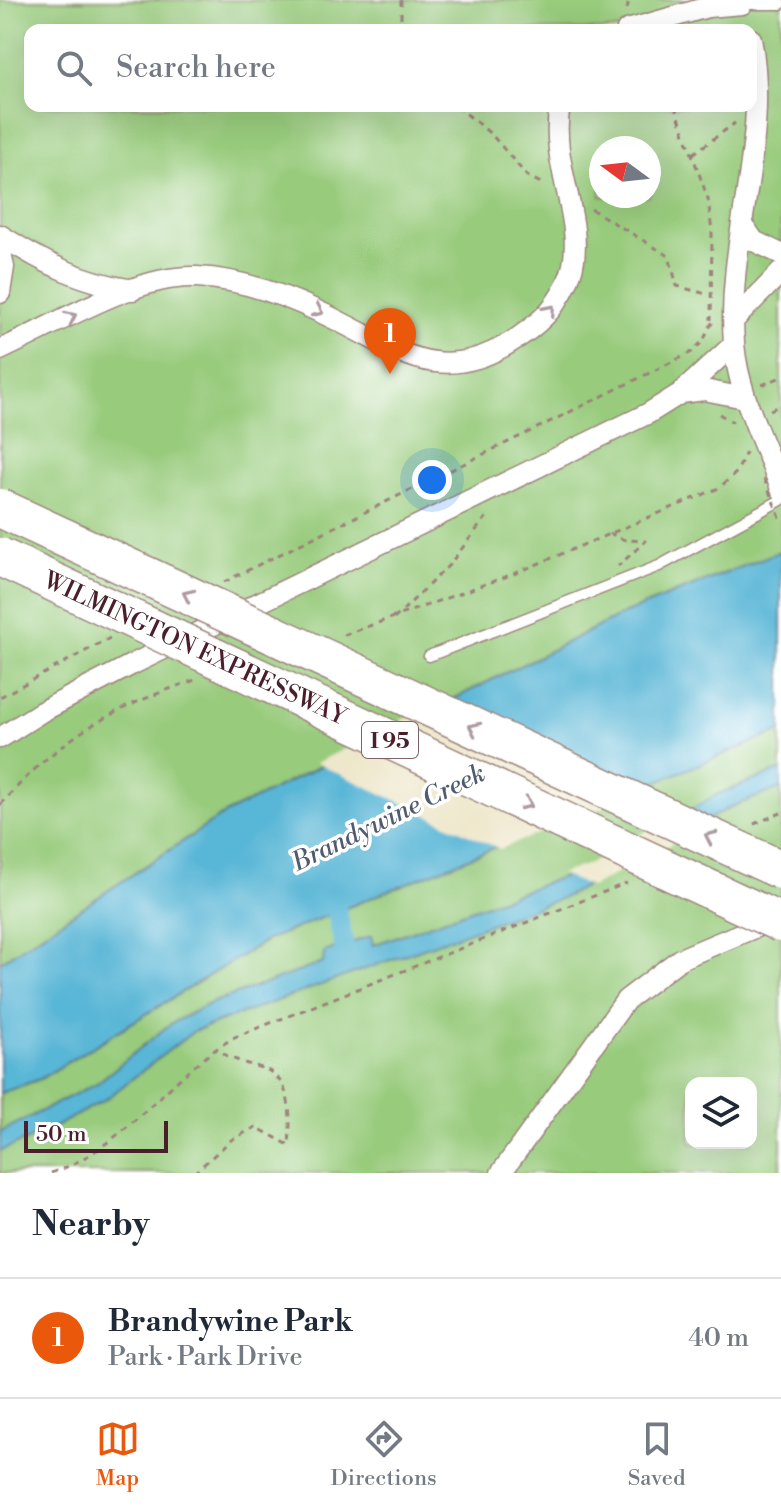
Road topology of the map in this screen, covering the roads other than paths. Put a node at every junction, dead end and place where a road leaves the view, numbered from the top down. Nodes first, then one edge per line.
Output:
1 (741, 2) edge
2 (781, 4) edge
3 (648, 24) edge
4 (747, 24) edge
5 (757, 88) edge
6 (560, 112) edge
7 (743, 225) junction
8 (0, 235) edge
9 (0, 247) edge
10 (781, 254) edge
11 (781, 272) edge
12 (133, 290) junction
13 (0, 293) edge
14 (734, 320) junction
15 (734, 344) junction
16 (0, 350) edge
17 (751, 392) junction
18 (681, 393) junction
19 (770, 477) edge
20 (781, 500) edge
21 (0, 508) edge
22 (0, 557) edge
23 (429, 656) dead end
24 (0, 738) edge
25 (781, 870) edge
26 (781, 920) edge
27 (501, 1173) edge

1 - 2 lane
1 - 3 street
1 - 4 street
5 - 7 street
12 -> 6 street
7 - 10 street
7 - 14 street
8 - 12 street
9 - 13 street
11 - 14 street
16 -> 12 street
14 - 15 street
15 - 17 street
15 - 18 street
17 - 18 street
17 - 19 street
18 - 24 street
20 - 23 lane
25 -> 21 highway, WILMINGTON EXPRESSWAY / I 95, bridge
22 -> 26 highway, WILMINGTON EXPRESSWAY / I 95, bridge
26 - 27 street

